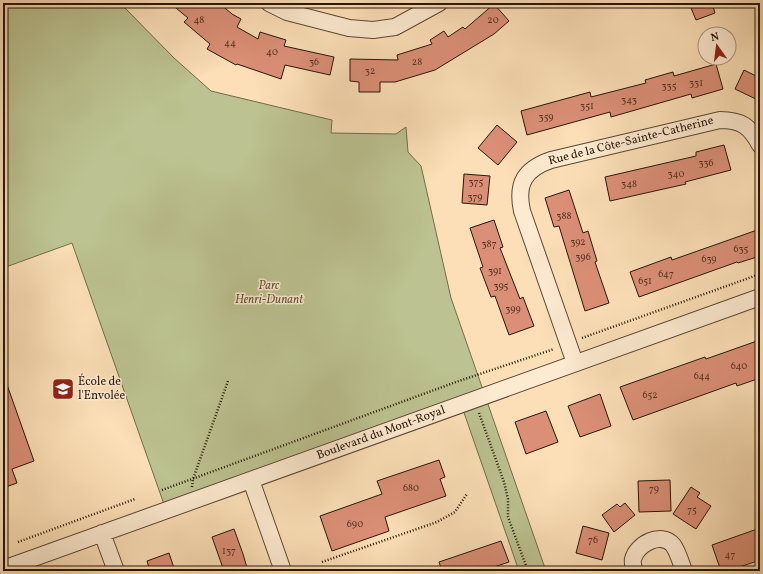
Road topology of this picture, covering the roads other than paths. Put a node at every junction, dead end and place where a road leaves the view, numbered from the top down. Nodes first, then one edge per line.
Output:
1 (269, 3) edge
2 (439, 3) edge
3 (760, 145) edge
4 (760, 297) edge
5 (574, 363) junction
6 (250, 480) junction
7 (102, 533) junction
8 (3, 569) edge
9 (116, 571) edge
10 (283, 571) edge
11 (634, 571) edge
12 (684, 571) edge

1 - 2 street
3 - 5 street, Rue de la Côte-Sainte-Catherine
4 - 5 street, Boulevard du Mont-Royal
5 - 6 street, Boulevard du Mont-Royal
6 - 7 street, Boulevard du Mont-Royal
6 - 10 street
7 - 8 street, Boulevard du Mont-Royal
7 - 9 street
11 - 12 street

